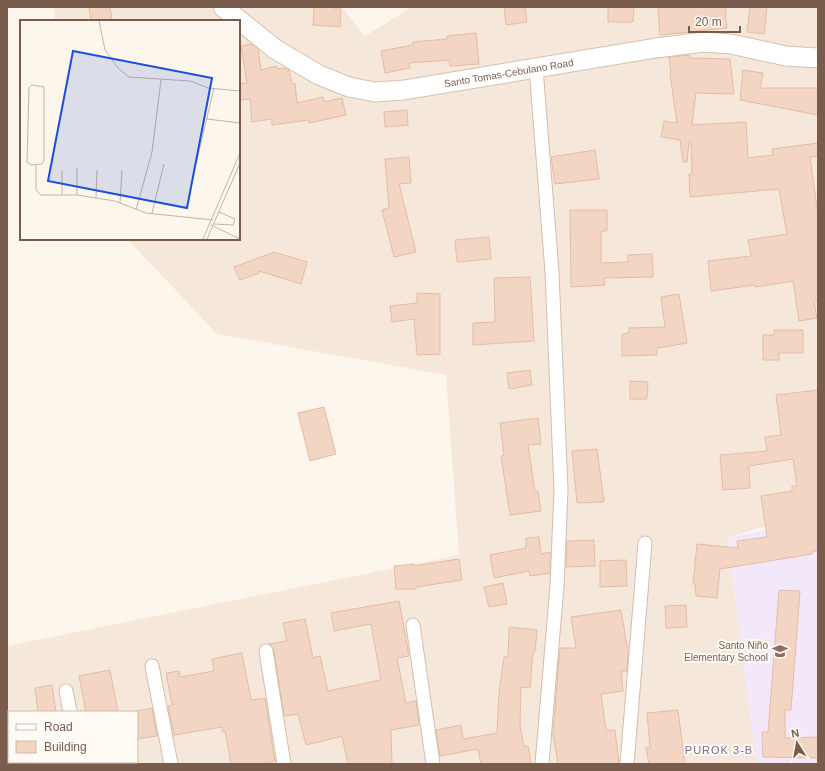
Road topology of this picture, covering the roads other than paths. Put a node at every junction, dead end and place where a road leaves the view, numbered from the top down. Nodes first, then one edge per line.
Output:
1 (223, 7) edge
2 (239, 20) edge
3 (240, 21) edge
4 (818, 58) edge
5 (536, 68) junction
6 (645, 543) dead end
7 (413, 625) dead end
8 (266, 651) dead end
9 (152, 666) dead end
10 (66, 691) dead end
11 (70, 711) edge
12 (172, 764) edge
13 (284, 764) edge
14 (433, 764) edge
15 (542, 764) edge
16 (627, 764) edge

1 - 2 street, Santo Tomas-Cebulano Road
3 - 5 street, Santo Tomas-Cebulano Road
4 - 5 street, Santo Tomas-Cebulano Road
5 - 15 street
6 - 16 street
7 - 14 street
8 - 13 street
9 - 12 street
10 - 11 street

